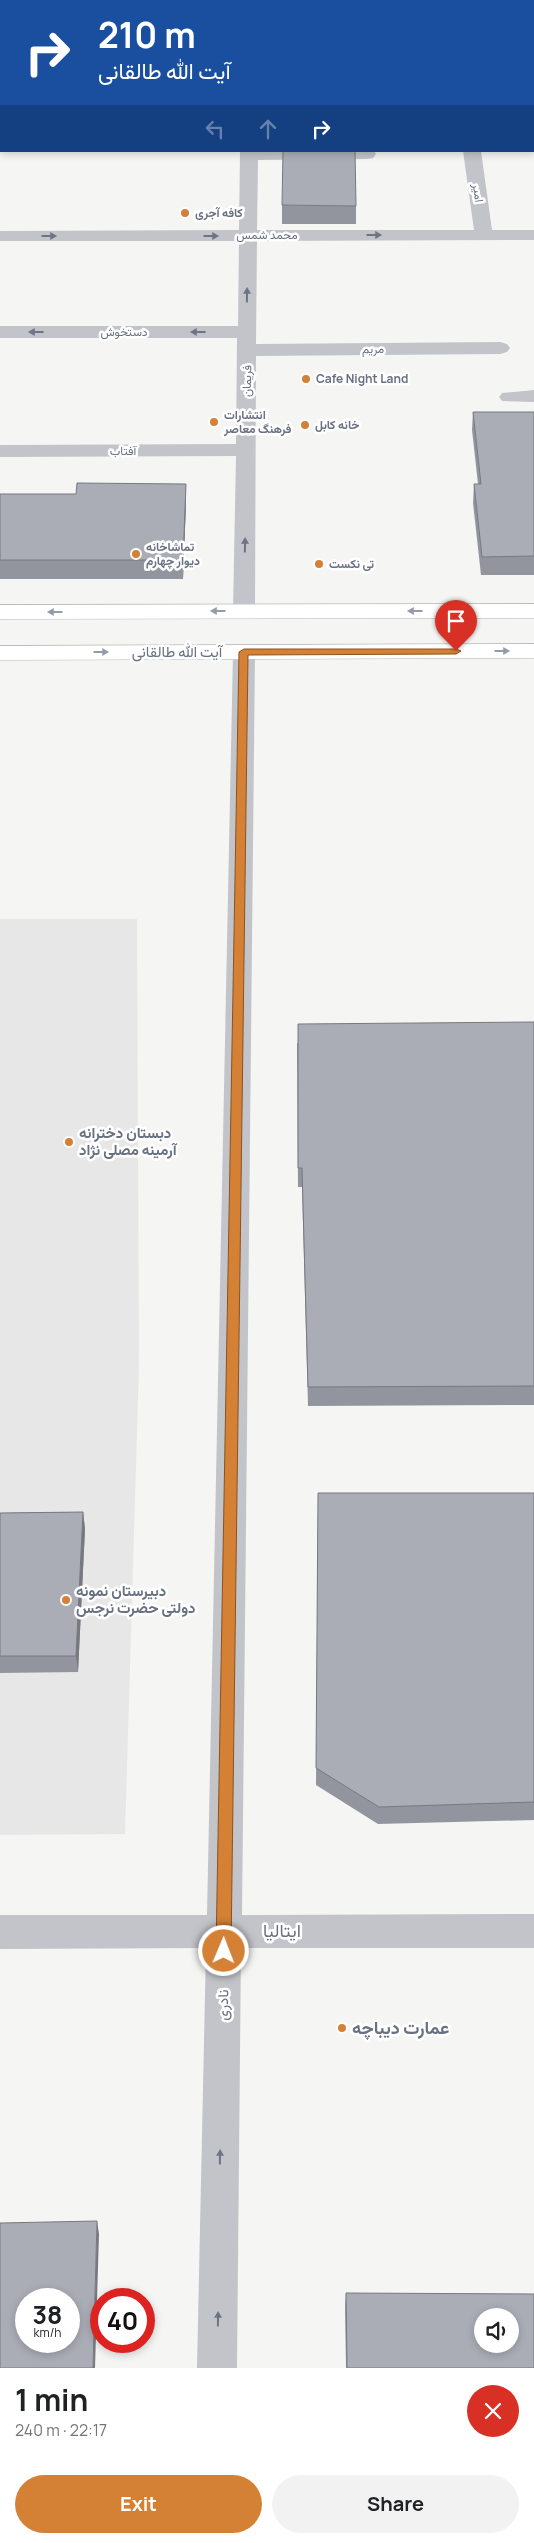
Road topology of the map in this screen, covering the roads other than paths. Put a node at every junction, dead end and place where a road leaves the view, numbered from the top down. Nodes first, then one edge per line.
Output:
1 (472, 152) edge
2 (249, 153) edge
3 (367, 154) dead end
4 (248, 235) junction
5 (484, 235) junction
6 (534, 235) edge
7 (0, 236) edge
8 (0, 332) edge
9 (247, 341) junction
10 (500, 348) dead end
11 (509, 396) dead end
12 (534, 396) edge
13 (246, 450) junction
14 (0, 451) edge
15 (244, 611) junction
16 (534, 611) edge
17 (0, 612) edge
18 (534, 651) edge
19 (244, 652) junction
20 (0, 653) edge
21 (224, 1931) junction
22 (534, 1931) edge
23 (0, 1932) edge
24 (217, 2368) edge

1 - 5 street, امیر
2 - 3 street
2 - 4 street, فریمان
4 -> 5 street, محمد شمس
7 -> 4 street, محمد شمس
9 -> 4 street, فریمان
5 - 6 street, محمد شمس
9 -> 8 street, دستخوش
9 - 10 street, مریم
9 - 13 street, فریمان
11 - 12 street
13 - 14 street, آفتاب
15 -> 13 street, فریمان
16 -> 15 main road
15 -> 17 main road
15 - 19 main road
19 -> 18 main road, آیت الله طالقانی
20 -> 19 main road, آیت الله طالقانی
19 - 21 street, نادری
21 - 22 street, ایتالیا
21 - 23 street, ایتالیا
24 -> 21 street, نادری

